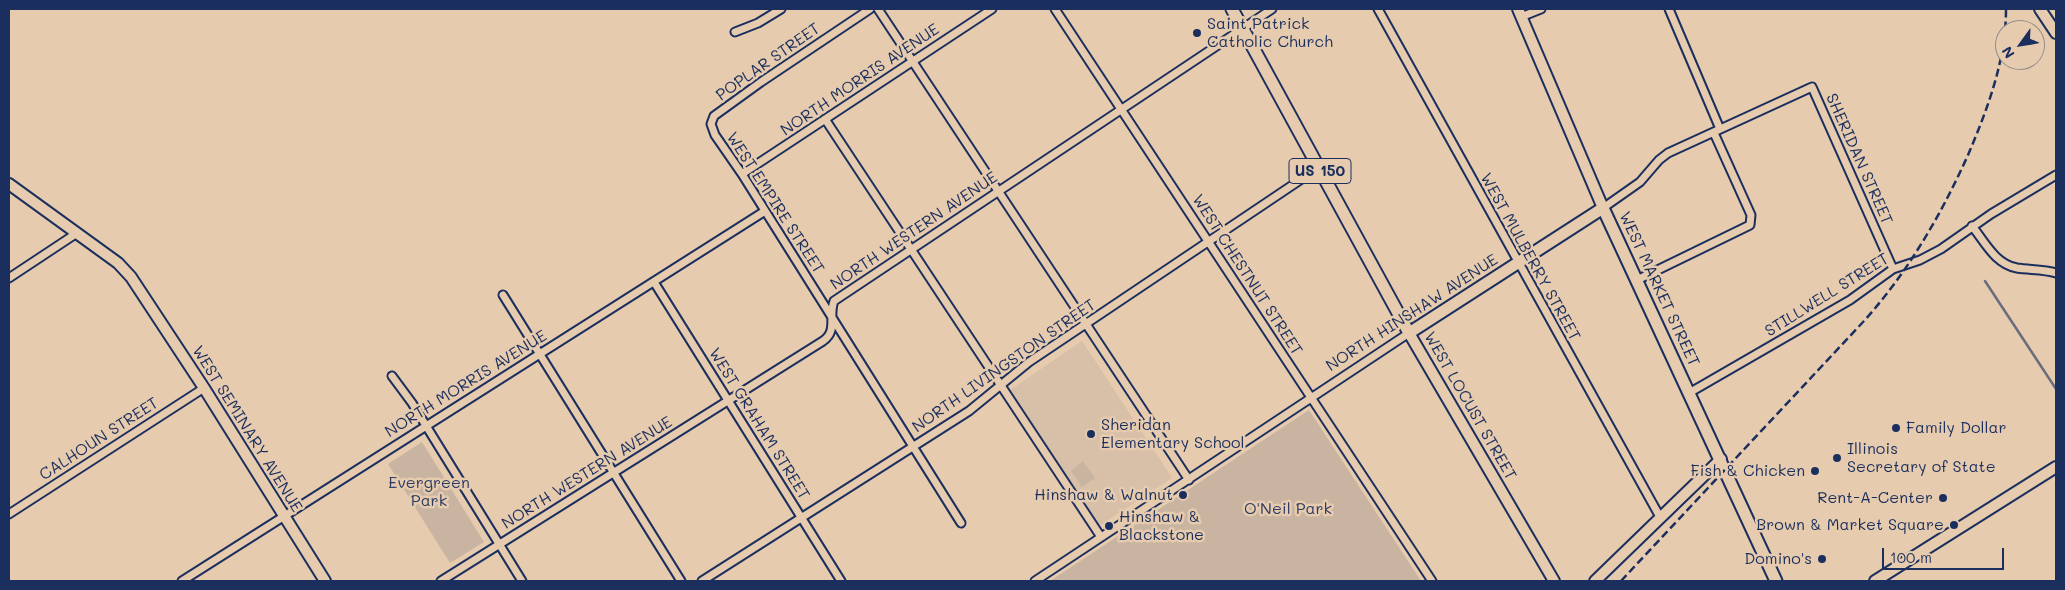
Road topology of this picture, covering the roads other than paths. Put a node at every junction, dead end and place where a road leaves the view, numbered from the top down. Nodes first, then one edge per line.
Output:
1 (781, 9) edge
2 (870, 9) edge
3 (878, 9) edge
4 (992, 9) edge
5 (1055, 9) edge
6 (1232, 9) edge
7 (1272, 9) edge
8 (1378, 9) edge
9 (1541, 9) edge
10 (1669, 9) edge
11 (2040, 9) edge
12 (1519, 13) edge
13 (1243, 28) junction
14 (735, 32) dead end
15 (2056, 33) edge
16 (912, 62) junction
17 (1812, 87) joint
18 (1121, 109) junction
19 (825, 119) junction
20 (712, 125) joint
21 (1717, 131) junction
22 (1318, 168) junction
23 (742, 174) junction
24 (2056, 175) edge
25 (9, 184) edge
26 (998, 192) junction
27 (1603, 208) junction
28 (765, 211) junction
29 (1972, 226) junction
30 (77, 233) junction
31 (1208, 242) junction
32 (912, 249) junction
33 (1518, 263) junction
34 (1893, 269) junction
35 (2056, 273) edge
36 (9, 278) edge
37 (1636, 280) junction
38 (654, 282) junction
39 (503, 295) dead end
40 (832, 318) junction
41 (1085, 324) junction
42 (1409, 333) junction
43 (540, 354) junction
44 (392, 376) dead end
45 (1001, 385) junction
46 (204, 388) junction
47 (1690, 393) junction
48 (1311, 399) junction
49 (728, 401) junction
50 (426, 426) junction
51 (913, 447) junction
52 (1720, 460) junction
53 (2056, 467) edge
54 (614, 472) junction
55 (1188, 480) junction
56 (9, 514) edge
57 (285, 516) junction
58 (801, 518) junction
59 (1660, 518) junction
60 (961, 524) dead end
61 (1101, 537) junction
62 (499, 545) junction
63 (1601, 579) edge
64 (182, 581) edge
65 (325, 581) edge
66 (441, 581) edge
67 (522, 581) edge
68 (682, 581) edge
69 (702, 581) edge
70 (841, 581) edge
71 (1035, 581) edge
72 (1432, 581) edge
73 (1554, 581) edge
74 (1776, 581) edge
75 (1875, 581) edge

1 - 14 street
2 - 20 street, POPLAR STREET
3 - 16 street
4 - 16 street, NORTH MORRIS AVENUE
5 - 18 street, WEST CHESTNUT STREET
6 - 13 main road, WEST LOCUST STREET / US 150
7 - 13 street, NORTH WESTERN AVENUE
8 - 33 street, WEST MULBERRY STREET
9 - 12 street
10 - 21 street
11 - 15 street
12 - 27 street, WEST MARKET STREET
13 - 18 street, NORTH WESTERN AVENUE
13 - 22 main road, WEST LOCUST STREET / US 150
16 - 19 street, NORTH MORRIS AVENUE
16 - 26 street
17 - 21 street, NORTH HINSHAW AVENUE
17 - 34 street, SHERIDAN STREET
18 - 26 street, NORTH WESTERN AVENUE
18 - 31 street, WEST CHESTNUT STREET
19 - 23 street, NORTH MORRIS AVENUE
19 - 32 street
20 - 23 street, WEST EMPIRE STREET
21 - 27 street, NORTH HINSHAW AVENUE
21 - 37 street
22 - 31 street, NORTH LIVINGSTON STREET
22 - 42 main road, WEST LOCUST STREET / US 150
23 - 28 street, WEST EMPIRE STREET
24 - 29 street, STILLWELL STREET
25 - 30 street, WEST SEMINARY AVENUE
26 - 32 street, NORTH WESTERN AVENUE
26 - 41 street
27 - 33 main road, NORTH HINSHAW AVENUE
27 - 37 main road, WEST MARKET STREET
28 - 38 street, NORTH MORRIS AVENUE
28 - 40 street, WEST EMPIRE STREET
29 - 34 street, STILLWELL STREET
29 - 35 street
30 - 36 street
30 - 46 street, WEST SEMINARY AVENUE
31 - 41 street, NORTH LIVINGSTON STREET
31 - 48 street, WEST CHESTNUT STREET
32 - 40 street, NORTH WESTERN AVENUE
32 - 45 street
33 - 42 main road, NORTH HINSHAW AVENUE
33 - 59 street, WEST MULBERRY STREET
34 - 47 street, STILLWELL STREET
37 - 47 main road, WEST MARKET STREET
38 - 43 street, NORTH MORRIS AVENUE
38 - 49 street, WEST GRAHAM STREET
39 - 43 street
40 - 49 street, NORTH WESTERN AVENUE
40 - 51 street, WEST EMPIRE STREET
41 - 45 street, NORTH LIVINGSTON STREET
41 - 55 street
42 - 48 street, NORTH HINSHAW AVENUE
42 - 73 street, WEST LOCUST STREET
43 - 50 street, NORTH MORRIS AVENUE
43 - 54 street
44 - 50 street
45 - 51 street, NORTH LIVINGSTON STREET
45 - 61 street
46 - 56 street, CALHOUN STREET
46 - 57 street, WEST SEMINARY AVENUE
47 - 52 main road, WEST MARKET STREET
48 - 55 street, NORTH HINSHAW AVENUE
48 - 72 street, WEST CHESTNUT STREET
49 - 54 street, NORTH WESTERN AVENUE
49 - 58 street, WEST GRAHAM STREET
50 - 57 street, NORTH MORRIS AVENUE
50 - 62 street
51 - 58 street, NORTH LIVINGSTON STREET
51 - 60 street, WEST EMPIRE STREET
52 - 59 street
52 - 74 main road, WEST MARKET STREET
53 - 75 street
54 - 62 street, NORTH WESTERN AVENUE
54 - 68 street
55 - 61 street, NORTH HINSHAW AVENUE
57 - 64 street, NORTH MORRIS AVENUE
57 - 65 street, WEST SEMINARY AVENUE
58 - 69 street, NORTH LIVINGSTON STREET
58 - 70 street, WEST GRAHAM STREET
59 - 63 street
61 - 71 street, NORTH HINSHAW AVENUE
62 - 66 street, NORTH WESTERN AVENUE
62 - 67 street

